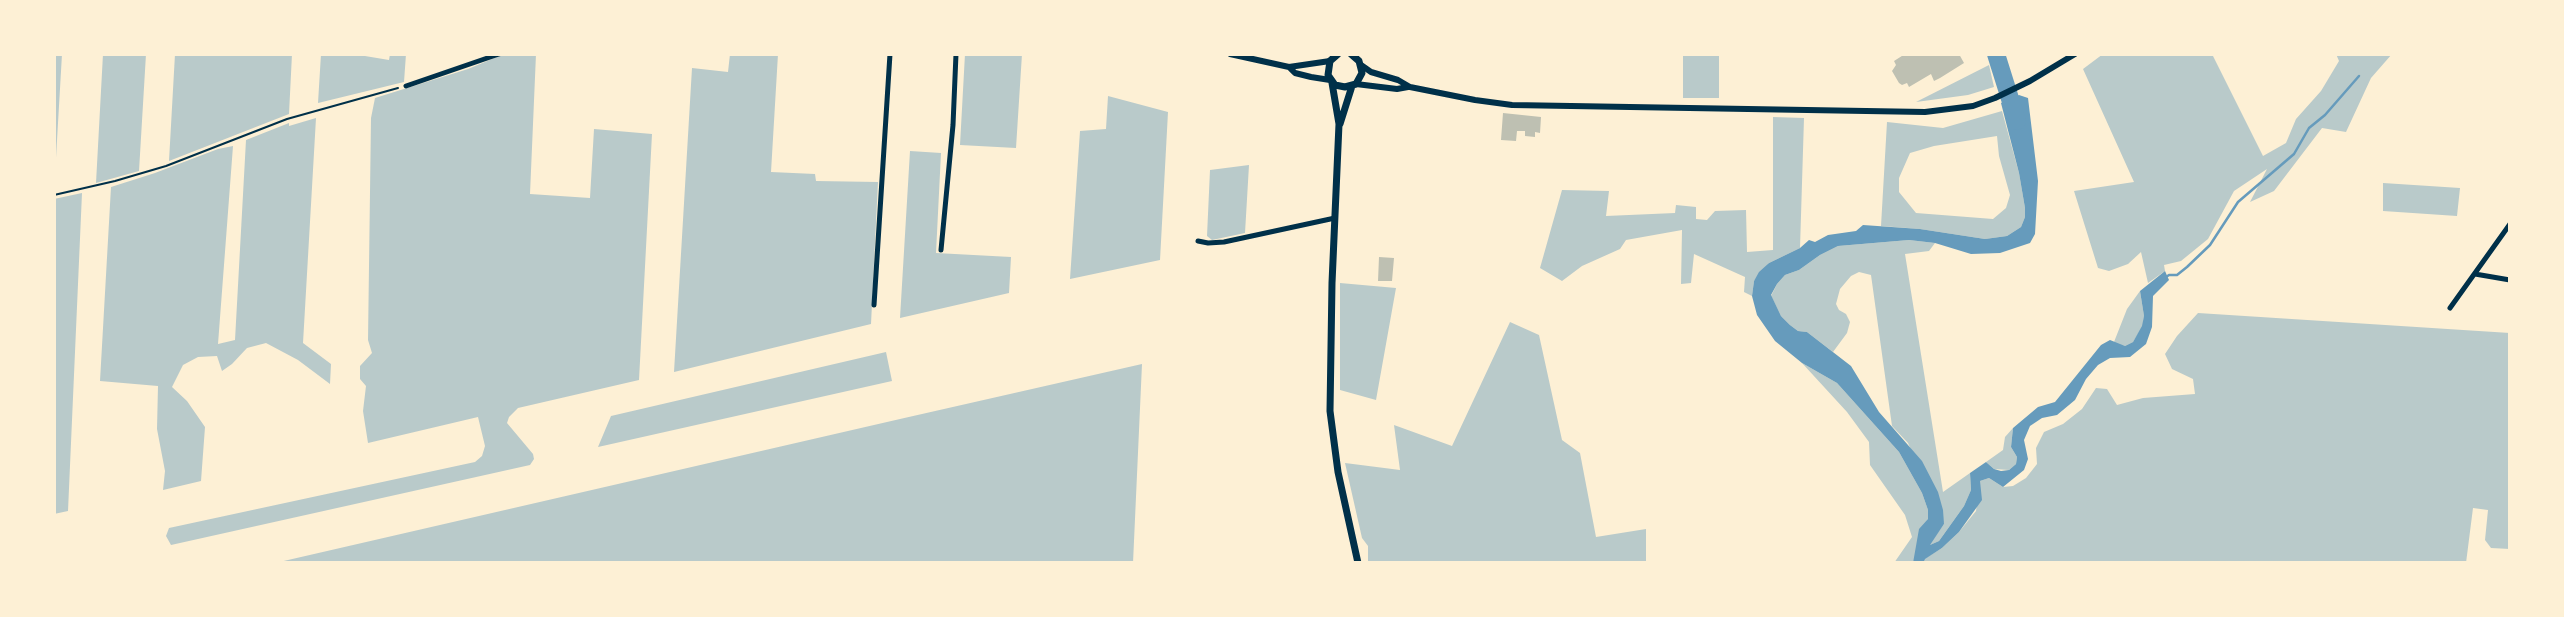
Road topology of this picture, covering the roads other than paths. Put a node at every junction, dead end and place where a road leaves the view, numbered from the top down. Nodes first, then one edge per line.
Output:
1 (499, 54) edge
2 (890, 54) edge
3 (956, 54) edge
4 (1230, 54) edge
5 (2075, 54) edge
6 (1353, 55) edge
7 (1335, 56) edge
8 (1361, 65) junction
9 (1289, 68) junction
10 (1331, 81) junction
11 (1354, 85) junction
12 (406, 86) road end
13 (1410, 87) junction
14 (1339, 124) junction
15 (1335, 218) junction
16 (2510, 224) edge
17 (1198, 241) dead end
18 (942, 250) dead end
19 (2474, 274) junction
20 (2510, 280) edge
21 (874, 305) dead end
22 (2450, 308) dead end
23 (1358, 563) edge

1 - 12 street
2 - 21 street
3 - 18 street
4 - 9 street
5 - 13 street
6 - 8 main road
7 - 9 street
7 - 10 main road
8 - 11 main road
8 - 13 street
9 - 10 street
10 - 11 main road
10 - 14 main road
11 - 13 street
11 - 14 main road
14 - 15 main road
15 - 17 street
15 - 23 main road
16 - 19 street
19 - 20 street
19 - 22 street

